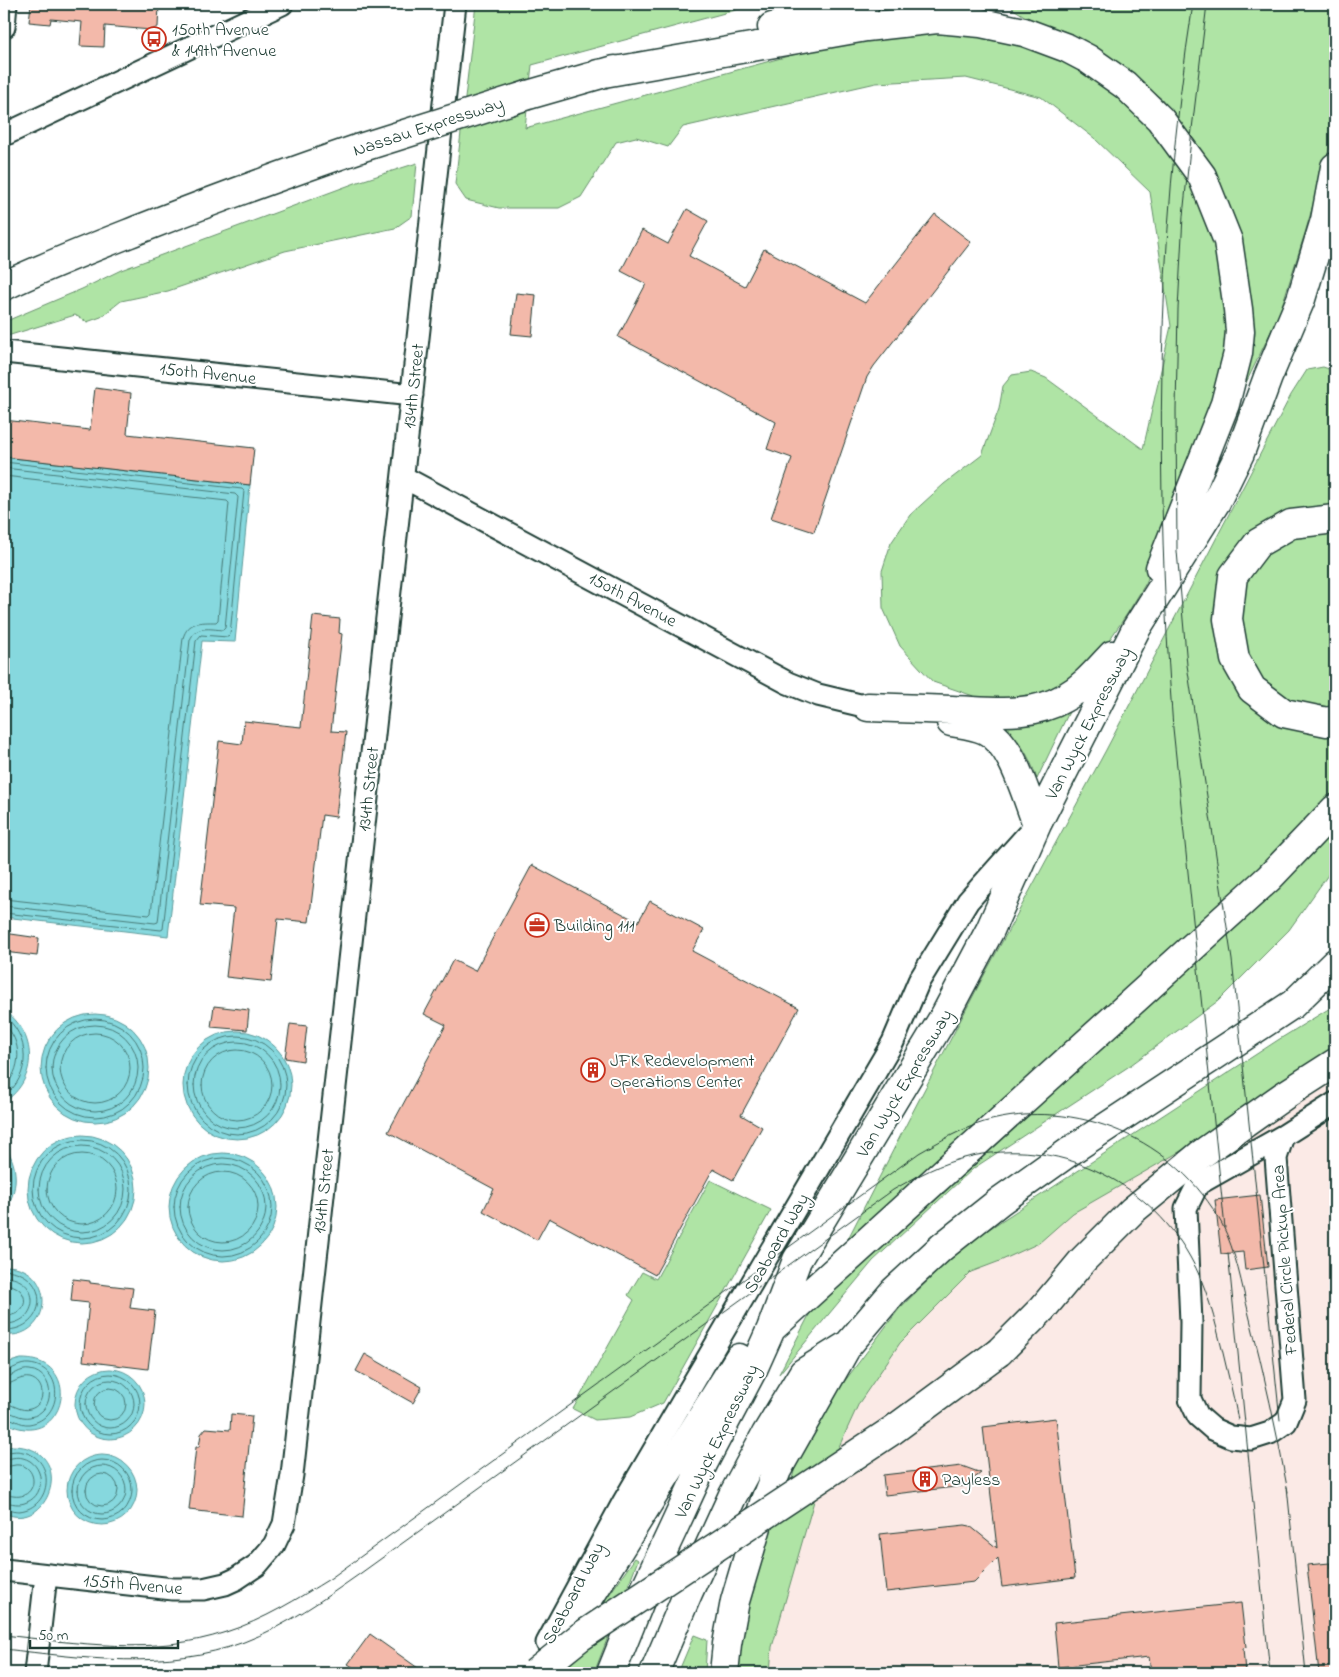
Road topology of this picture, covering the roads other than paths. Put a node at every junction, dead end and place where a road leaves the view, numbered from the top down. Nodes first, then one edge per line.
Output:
1 (6, 4) edge
2 (282, 4) edge
3 (455, 4) edge
4 (865, 4) edge
5 (4, 27) edge
6 (598, 74) junction
7 (4, 135) edge
8 (1335, 167) edge
9 (4, 286) edge
10 (4, 352) edge
11 (412, 395) junction
12 (403, 477) junction
13 (1335, 519) edge
14 (1136, 629) junction
15 (868, 707) junction
16 (1335, 720) edge
17 (1335, 809) edge
18 (1037, 824) junction
19 (1335, 963) edge
20 (1335, 980) edge
21 (1292, 1004) junction
22 (1335, 1063) edge
23 (1335, 1103) edge
24 (1283, 1136) junction
25 (797, 1260) junction
26 (771, 1329) junction
27 (848, 1345) junction
28 (258, 1565) joint
29 (4, 1570) edge
30 (46, 1575) junction
31 (35, 1673) edge
32 (529, 1673) edge
33 (535, 1673) edge
34 (541, 1673) edge
35 (611, 1673) edge
36 (654, 1673) edge
37 (724, 1673) edge

1 - 5 street
2 - 7 street
3 - 11 street, 134th Street
4 - 6 highway, Nassau Expressway
6 - 9 highway, Nassau Expressway, bridge
6 - 14 highway
8 - 14 highway, Van Wyck Expressway
10 - 11 street, 150th Avenue
11 - 12 street, 134th Street
12 - 15 street, 150th Avenue
12 - 28 street, 134th Street
13 - 16 highway
14 - 15 highway
14 - 18 highway, Van Wyck Expressway
15 - 18 highway
17 - 26 highway
18 - 25 highway, Van Wyck Expressway
18 - 32 street, Seaboard Way
19 - 21 highway
20 - 21 highway
21 - 27 highway
22 - 33 highway, bridge
23 - 24 street
24 - 24 street, Federal Circle Pickup Area
25 - 26 highway, Van Wyck Expressway
25 - 34 highway
26 - 35 highway, Van Wyck Expressway
27 - 36 highway
27 - 37 highway
28 - 30 street, 155th Avenue
29 - 30 street, 155th Avenue
30 - 31 street

